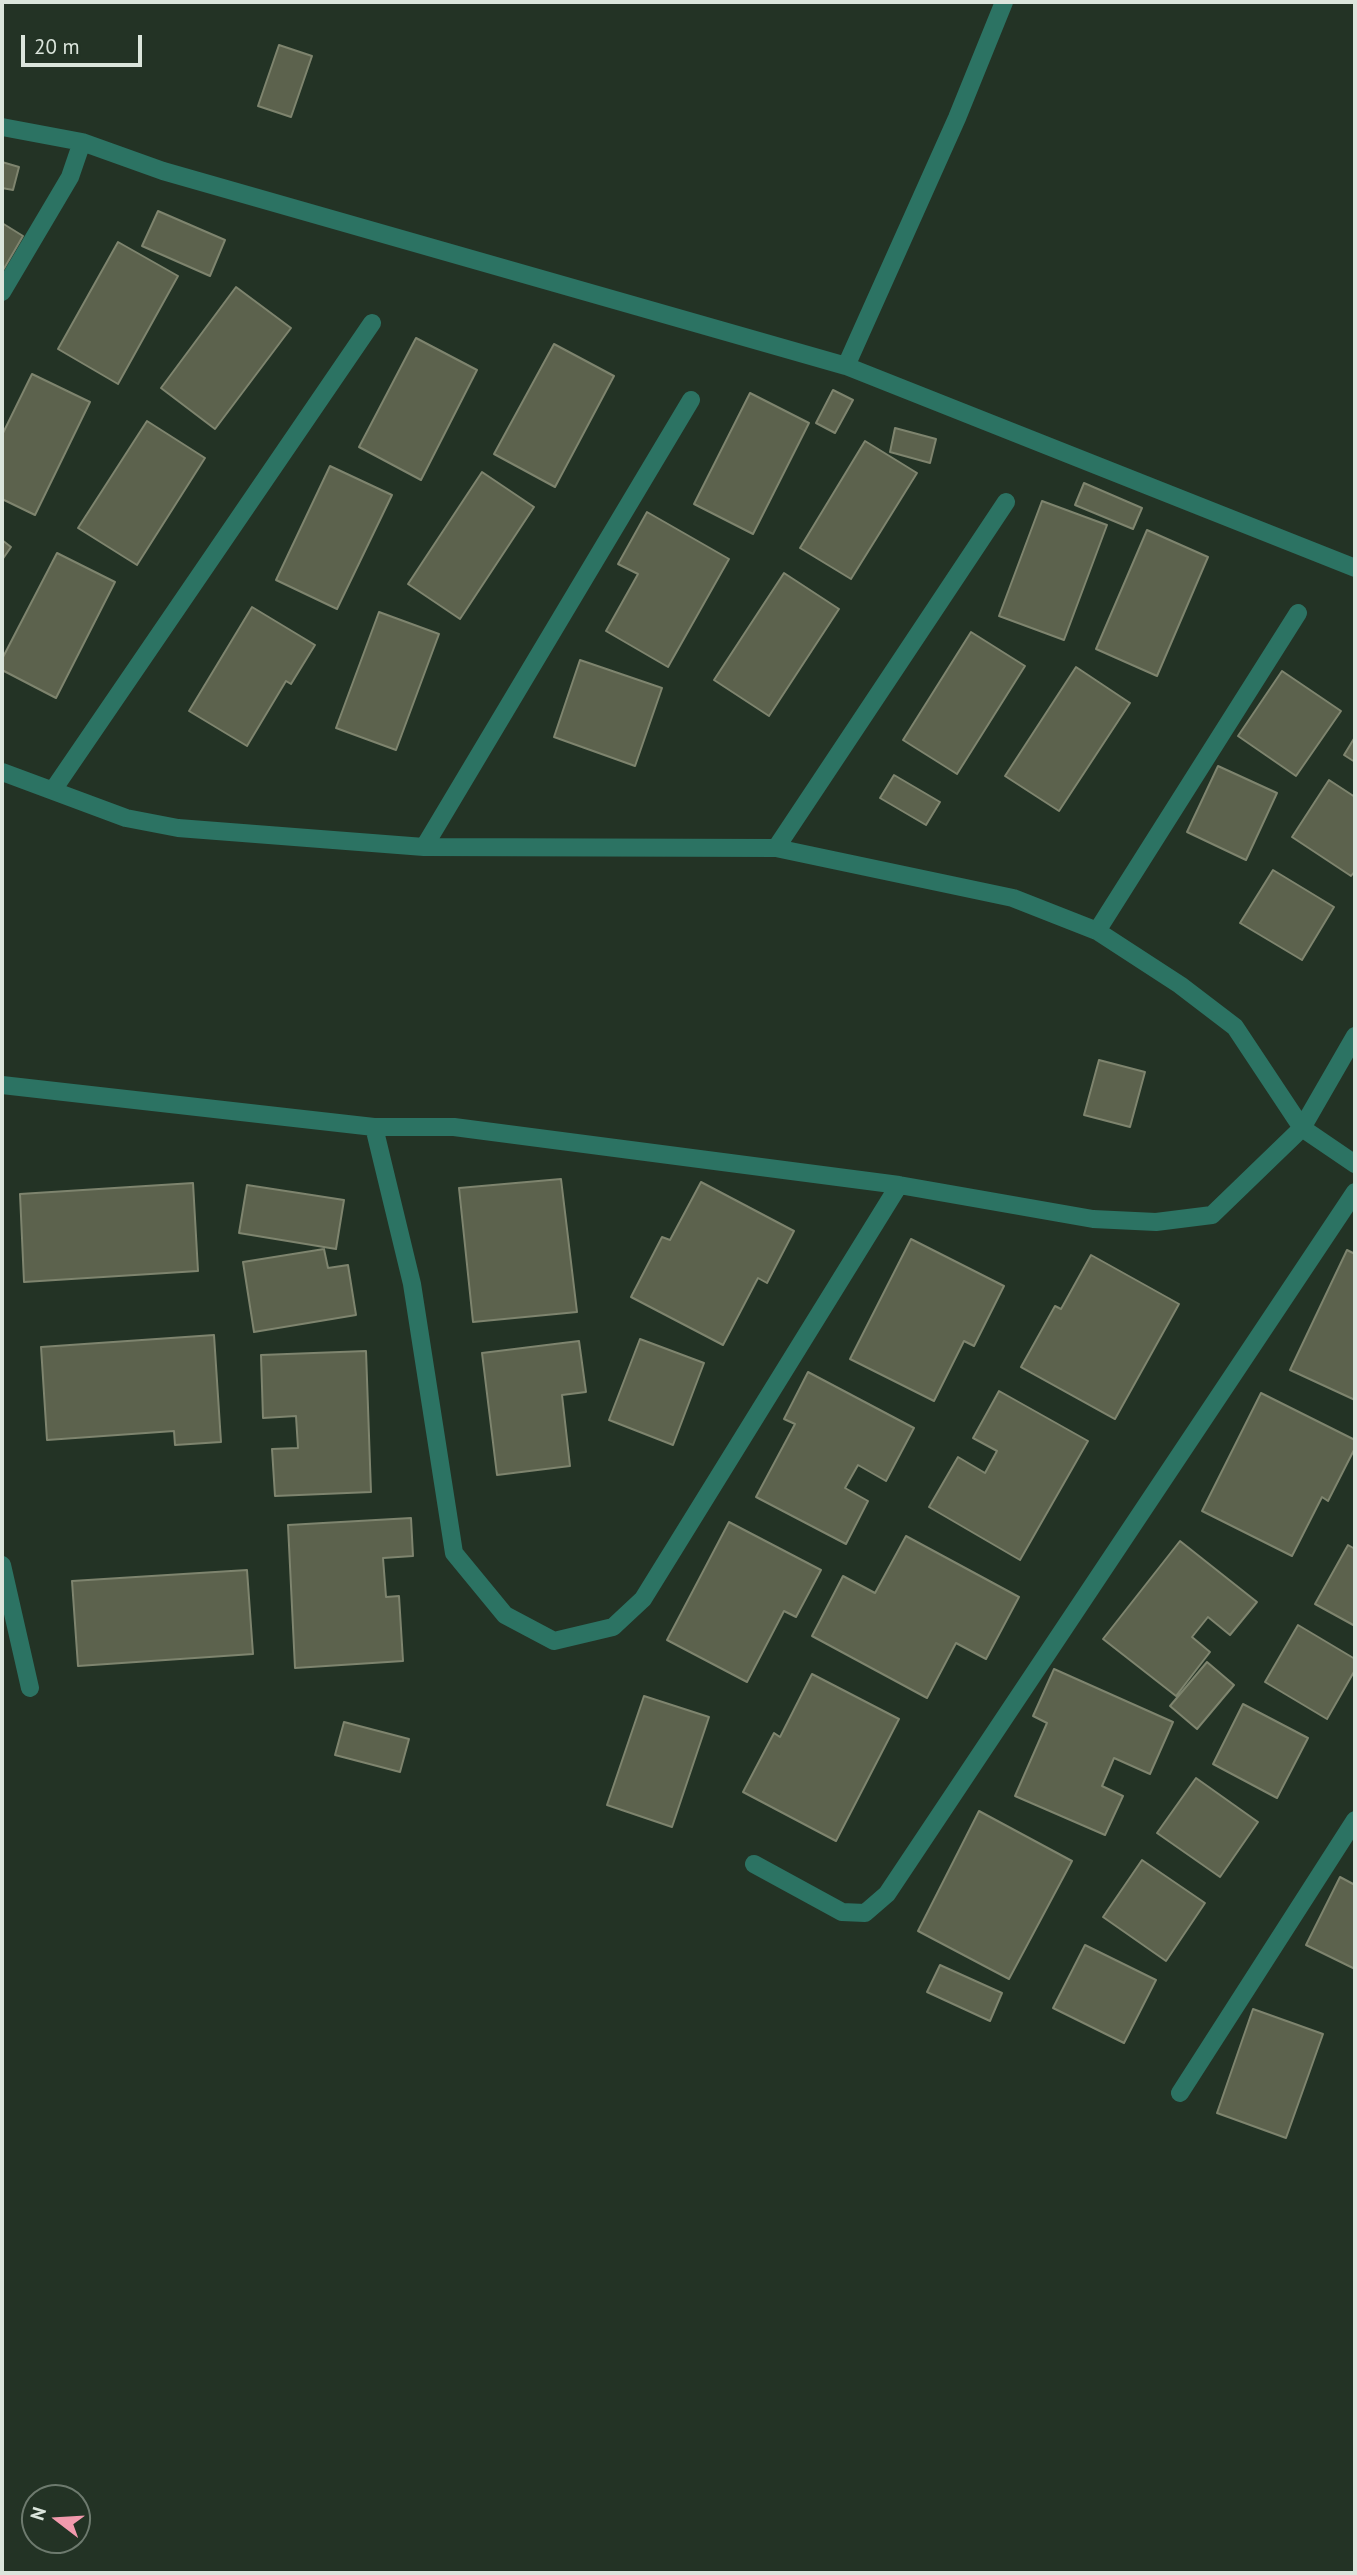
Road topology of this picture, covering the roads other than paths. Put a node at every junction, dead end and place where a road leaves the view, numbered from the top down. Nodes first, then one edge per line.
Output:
1 (1004, 2) edge
2 (2, 127) edge
3 (82, 142) junction
4 (2, 292) edge
5 (372, 323) dead end
6 (846, 366) junction
7 (691, 400) dead end
8 (1006, 502) dead end
9 (1355, 568) edge
10 (1298, 613) dead end
11 (2, 772) edge
12 (52, 790) junction
13 (424, 847) junction
14 (776, 848) junction
15 (1097, 931) junction
16 (1355, 1036) edge
17 (2, 1085) edge
18 (374, 1127) junction
19 (1302, 1128) junction
20 (1355, 1164) edge
21 (899, 1185) junction
22 (1355, 1192) edge
23 (2, 1565) edge
24 (30, 1688) dead end
25 (1355, 1820) edge
26 (754, 1864) dead end
27 (1180, 2093) dead end

1 - 6 street
2 - 3 street
3 - 4 street
3 - 6 street
5 - 12 street
6 - 9 street
7 - 13 street
8 - 14 street
10 - 15 street
11 - 12 street
12 - 13 street
13 - 14 street
14 - 15 street
15 - 19 street
16 - 19 street
17 - 18 street
18 - 21 street
18 - 21 street
19 - 20 street
19 - 21 street
22 - 26 street
23 - 24 street
25 - 27 street

